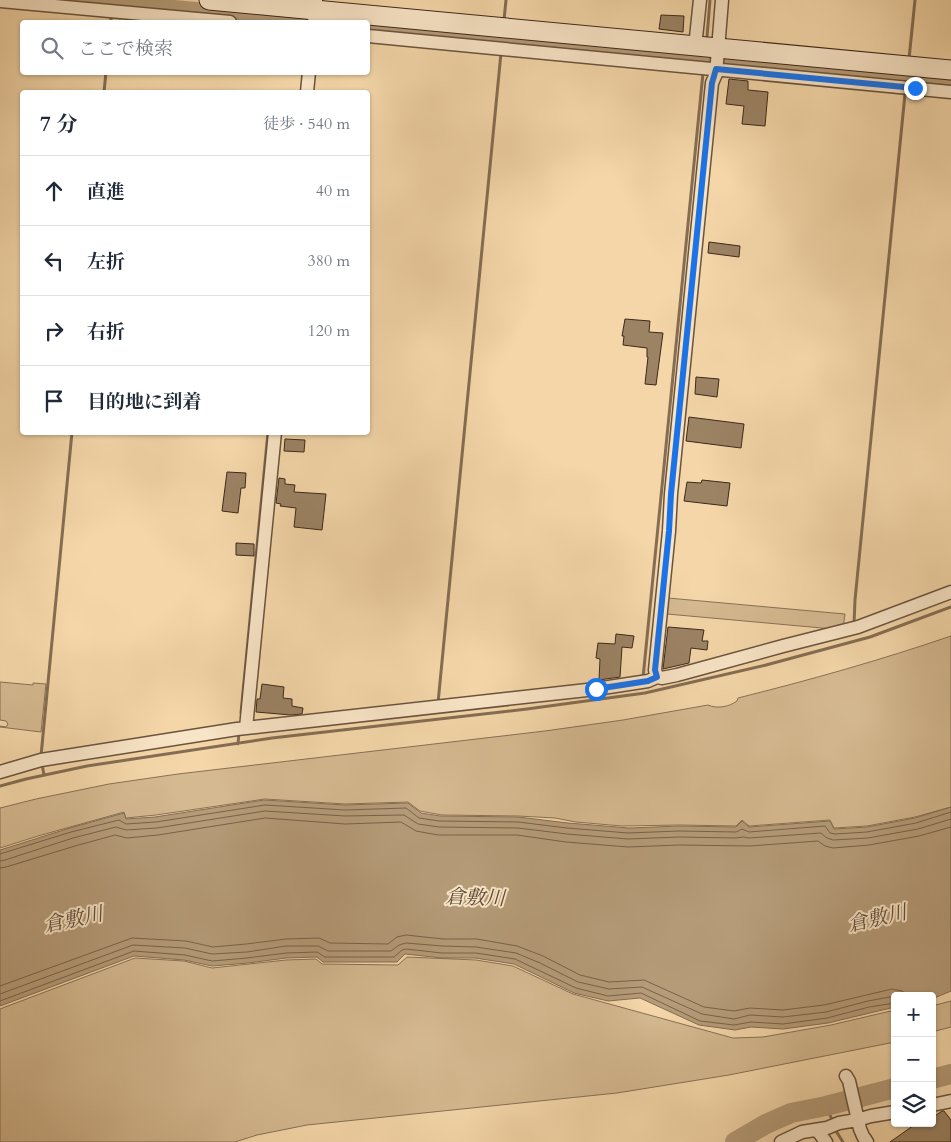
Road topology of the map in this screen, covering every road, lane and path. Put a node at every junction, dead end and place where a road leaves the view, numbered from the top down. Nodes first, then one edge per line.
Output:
1 (209, 0) edge
2 (700, 0) edge
3 (722, 0) edge
4 (0, 1) edge
5 (117, 7) edge
6 (315, 13) edge
7 (215, 20) edge
8 (366, 20) edge
9 (370, 21) edge
10 (370, 36) edge
11 (510, 40) junction
12 (695, 47) junction
13 (713, 63) junction
14 (951, 70) edge
15 (310, 75) edge
16 (915, 79) junction
17 (308, 90) edge
18 (951, 92) edge
19 (275, 435) edge
20 (951, 592) edge
21 (648, 680) junction
22 (242, 728) junction
23 (0, 772) edge
24 (848, 1081) dead end
25 (951, 1101) edge
26 (936, 1104) edge
27 (891, 1113) edge
28 (857, 1118) junction
29 (828, 1127) junction
30 (781, 1142) edge
31 (826, 1142) edge
32 (867, 1142) edge

1 - 6 street
2 - 12 street
3 - 13 street
4 - 5 street
5 - 7 street
6 - 8 street
9 - 11 street
10 - 11 street
11 - 12 street
11 - 13 street
12 - 13 street
13 - 16 street
13 - 21 street
14 - 16 street
15 - 17 street
16 - 18 street
19 - 22 street
20 - 21 street
21 - 22 street
22 - 23 street
24 - 28 street
25 - 26 street
27 - 28 street
28 - 29 street
28 - 32 street
29 - 30 street
29 - 31 street

